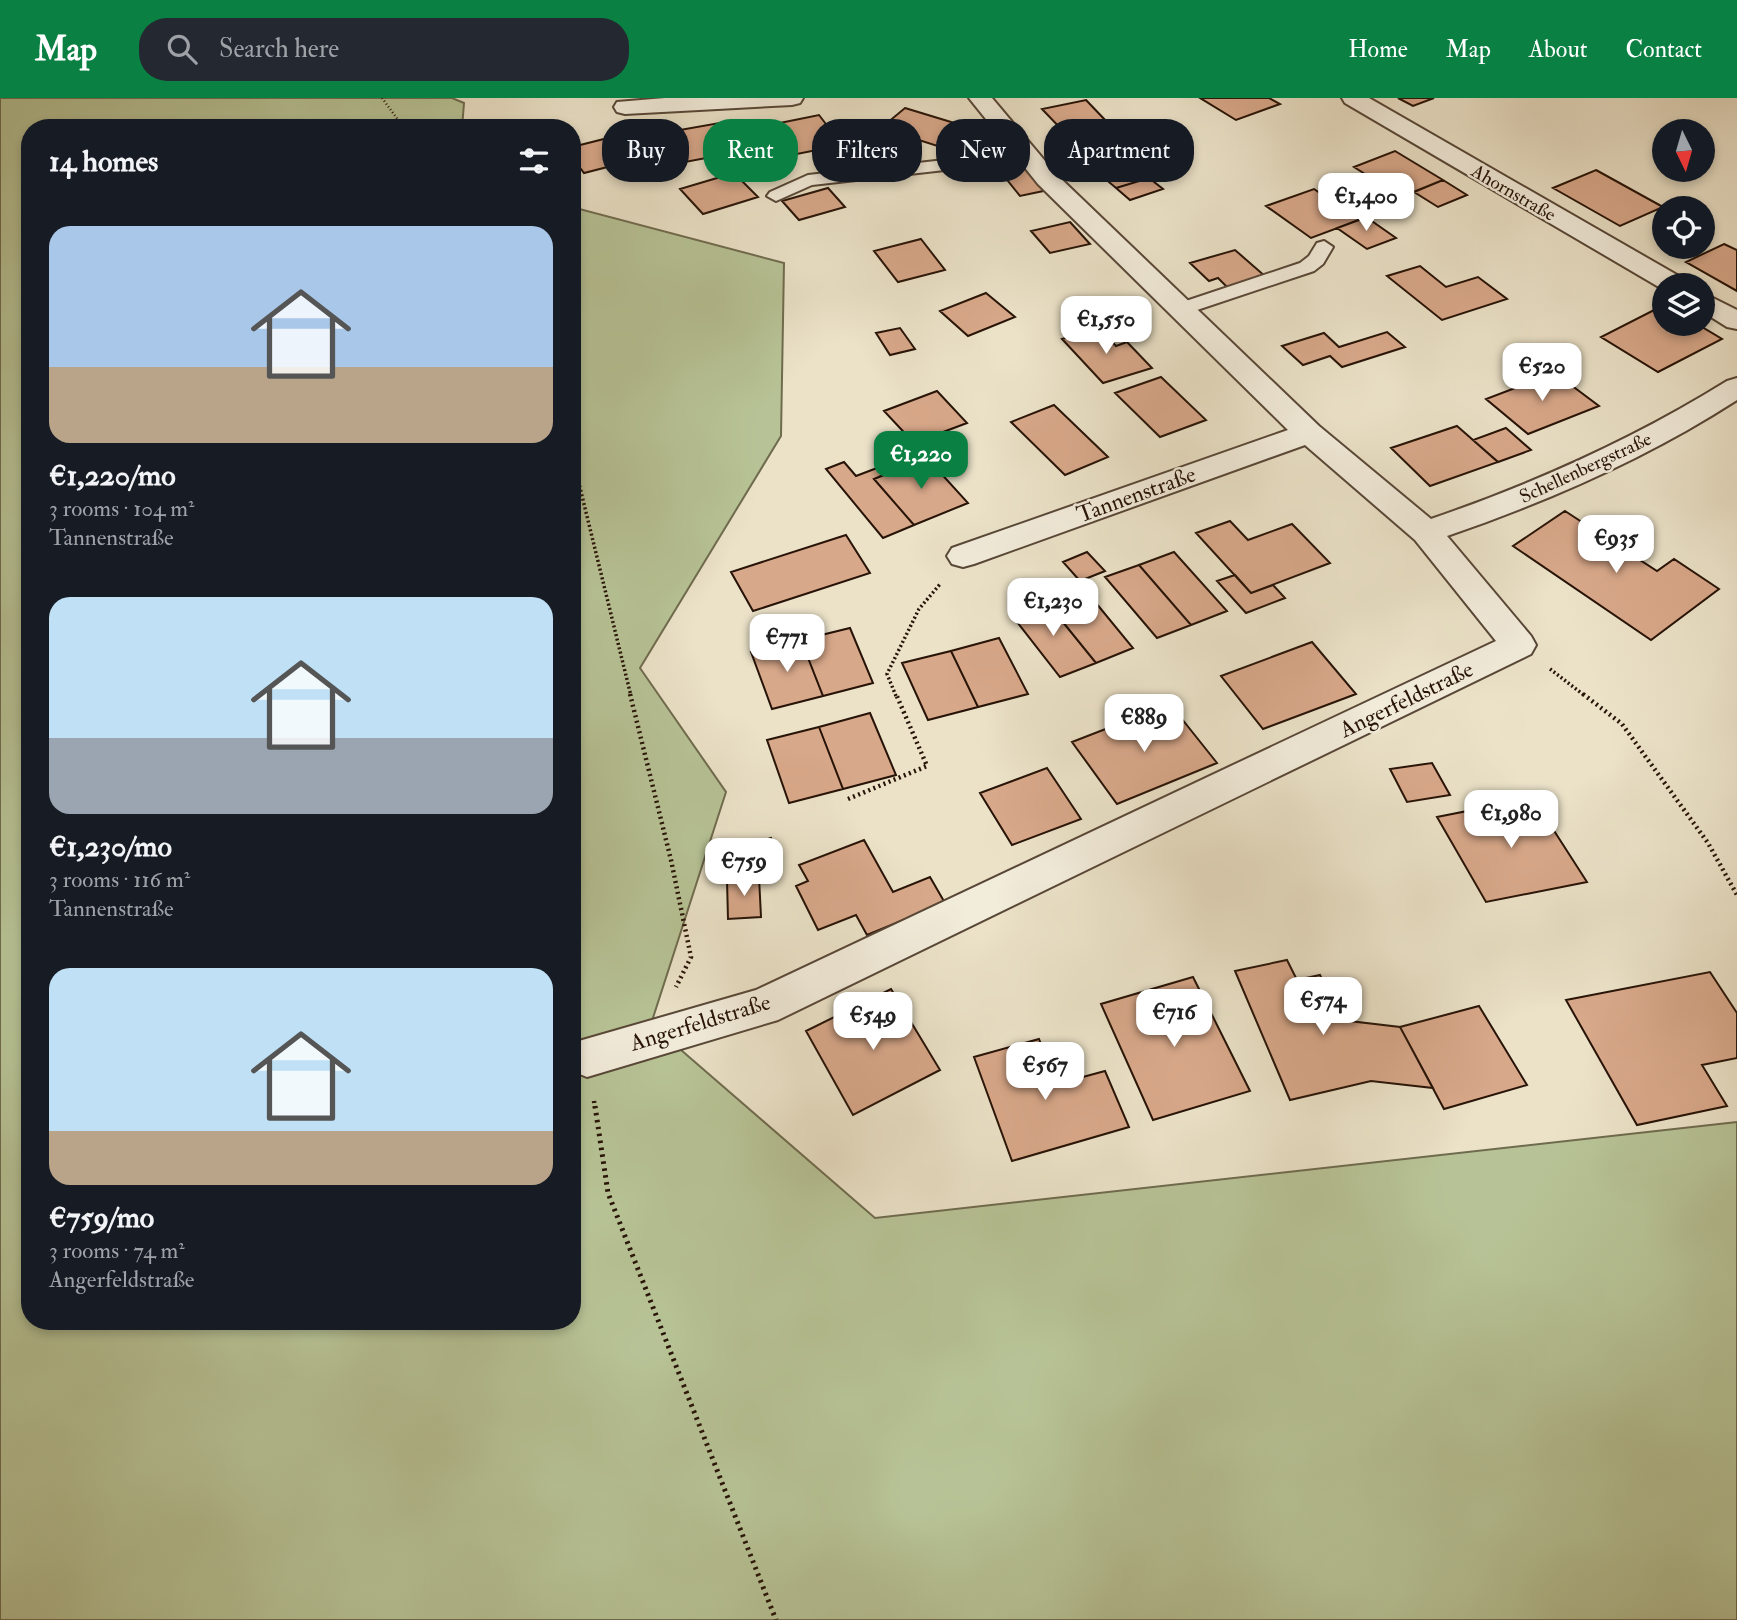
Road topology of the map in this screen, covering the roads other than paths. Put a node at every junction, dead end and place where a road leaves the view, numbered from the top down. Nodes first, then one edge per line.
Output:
1 (792, 98) edge
2 (980, 98) edge
3 (1353, 98) edge
4 (625, 107) dead end
5 (997, 119) edge
6 (1030, 158) edge
7 (936, 166) edge
8 (776, 196) dead end
9 (1324, 247) dead end
10 (1654, 273) edge
11 (1715, 308) edge
12 (1181, 309) junction
13 (1737, 321) edge
14 (1737, 387) edge
15 (1309, 433) junction
16 (1426, 532) junction
17 (963, 556) road end
18 (587, 1057) road end

1 - 4 street
2 - 5 street
3 - 10 street, Ahornstraße
6 - 12 street
7 - 8 lane
9 - 12 lane
11 - 13 street
12 - 15 street
14 - 16 street, Schellenbergstraße
15 - 16 street
15 - 17 street, Tannenstraße
16 - 18 street, Angerfeldstraße

